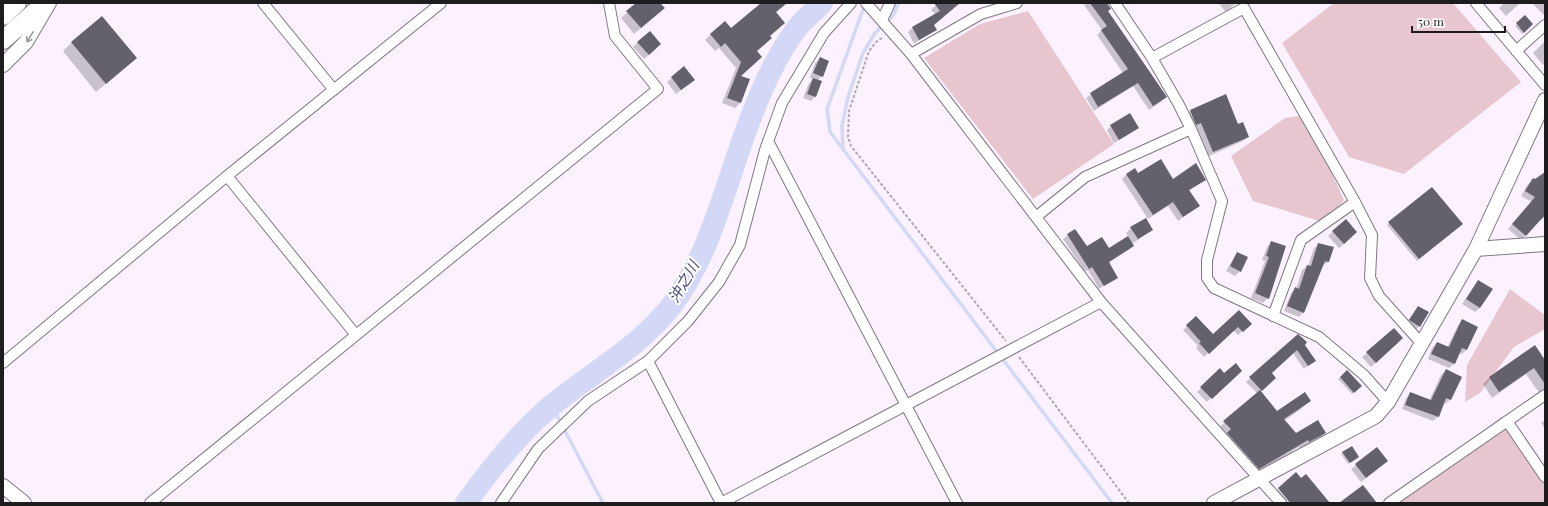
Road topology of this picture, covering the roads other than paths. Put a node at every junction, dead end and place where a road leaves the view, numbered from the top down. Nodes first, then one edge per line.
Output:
1 (17, 3) edge
2 (45, 3) edge
3 (49, 3) edge
4 (263, 3) edge
5 (442, 3) edge
6 (609, 3) edge
7 (851, 3) edge
8 (866, 3) edge
9 (890, 3) edge
10 (1017, 3) edge
11 (1115, 3) edge
12 (1476, 3) edge
13 (3, 16) edge
14 (882, 20) junction
15 (1545, 25) edge
16 (3, 40) edge
17 (1516, 51) junction
18 (911, 54) junction
19 (1152, 58) junction
20 (3, 65) edge
21 (1545, 85) edge
22 (334, 90) junction
23 (1545, 100) edge
24 (1191, 129) junction
25 (768, 141) junction
26 (227, 176) junction
27 (1355, 202) junction
28 (1036, 217) junction
29 (1545, 245) edge
30 (1476, 249) junction
31 (1101, 302) junction
32 (1273, 316) junction
33 (356, 335) junction
34 (1422, 344) junction
35 (648, 360) junction
36 (3, 363) edge
37 (1545, 395) edge
38 (1388, 402) junction
39 (906, 406) junction
40 (1507, 421) junction
41 (1545, 477) edge
42 (1260, 478) junction
43 (3, 486) edge
44 (24, 503) edge
45 (150, 503) edge
46 (500, 503) edge
47 (721, 503) edge
48 (957, 503) edge
49 (1214, 503) edge
50 (1281, 503) edge
51 (1389, 503) edge

1 - 13 highway
2 - 16 highway
3 -> 20 street
4 - 22 street
5 - 22 street
6 - 33 street
7 - 25 street
8 - 14 street
9 - 14 street
10 - 18 street
11 - 19 street
12 - 17 street
14 - 18 street
15 - 17 street
17 - 21 street
18 - 28 street
19 - 24 street
19 - 27 street
22 - 26 street
23 - 30 street
24 - 28 street
24 - 32 street
25 - 35 street
25 - 39 street
26 - 33 street
26 - 36 street
27 - 32 street
27 - 34 street
28 - 31 street
29 - 30 street
30 - 34 street
31 - 39 street
31 - 42 street
32 - 38 street
33 - 45 street
34 - 38 street
35 - 46 street
35 - 47 street
37 - 40 street
38 - 42 street
39 - 47 street
39 - 48 street
40 - 41 street
40 - 51 street
42 - 49 street
42 - 50 street
43 - 44 street

